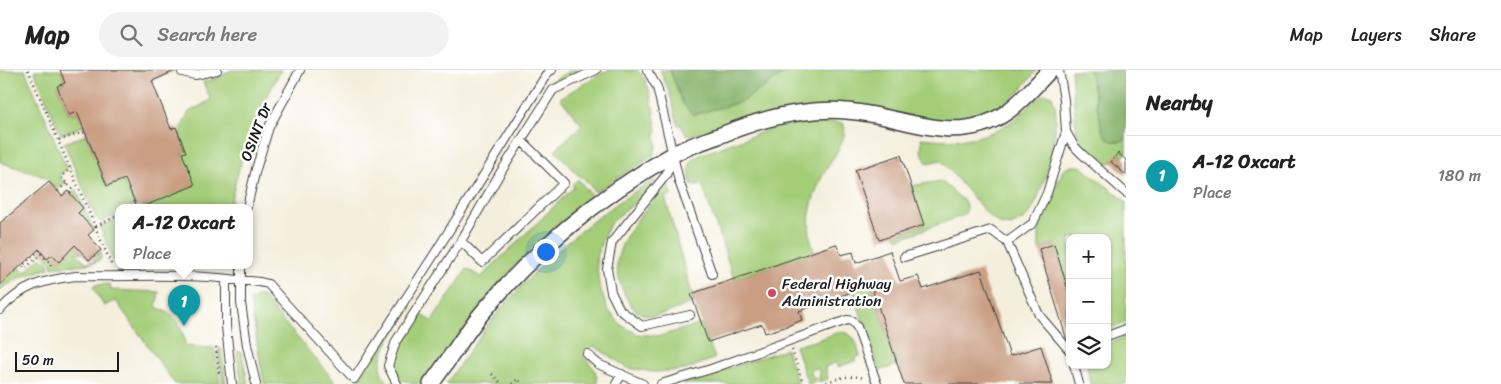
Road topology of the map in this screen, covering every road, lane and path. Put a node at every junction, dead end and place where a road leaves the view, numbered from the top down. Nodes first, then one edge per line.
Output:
1 (28, 70) edge
2 (217, 70) edge
3 (300, 70) edge
4 (552, 70) edge
5 (596, 70) edge
6 (1050, 70) edge
7 (1059, 70) edge
8 (649, 71) edge
9 (182, 72) dead end
10 (85, 132) dead end
11 (1066, 132) junction
12 (59, 140) junction
13 (521, 140) junction
14 (674, 154) junction
15 (71, 168) junction
16 (67, 183) junction
17 (58, 191) dead end
18 (70, 193) dead end
19 (1126, 193) edge
20 (248, 204) edge
21 (115, 217) edge
22 (96, 226) junction
23 (461, 241) junction
24 (1007, 242) junction
25 (40, 250) dead end
26 (904, 257) dead end
27 (112, 267) dead end
28 (241, 269) edge
29 (52, 270) dead end
30 (712, 274) dead end
31 (226, 279) junction
32 (242, 281) junction
33 (0, 310) edge
34 (690, 314) dead end
35 (1126, 329) edge
36 (1111, 335) edge
37 (789, 340) junction
38 (1066, 345) edge
39 (216, 347) dead end
40 (587, 354) dead end
41 (1075, 369) edge
42 (492, 374) dead end
43 (622, 374) junction
44 (220, 376) dead end
45 (870, 377) dead end
46 (232, 384) edge
47 (256, 384) edge
48 (397, 384) edge
49 (432, 384) edge
50 (502, 384) edge
51 (512, 384) edge
52 (523, 384) edge
53 (616, 384) edge
54 (643, 384) edge
55 (661, 384) edge
56 (803, 384) edge
57 (822, 384) edge
58 (877, 384) edge
59 (1079, 384) edge

1 - 12 path
2 - 9 lane
3 - 20 lane, OSINT Dr
4 - 32 lane
5 - 13 lane
6 - 14 street
7 - 11 lane
8 - 14 lane
10 - 12 path
11 - 19 lane
11 - 24 lane
12 - 15 path
13 - 23 lane
13 - 23 lane
14 - 30 lane
14 - 34 lane
14 - 49 street
15 - 16 path
15 - 22 path
16 - 17 path
16 - 18 path
21 - 22 path
22 - 27 path
23 - 48 lane
24 - 26 lane
24 - 38 lane
25 - 29 path
28 - 32 lane
31 - 32 lane
31 - 33 lane
31 - 46 lane
32 - 47 lane
35 - 36 lane
37 - 55 lane
37 - 56 path
37 - 58 lane
39 - 44 path
40 - 43 lane
41 - 59 lane
42 - 50 path
43 - 53 lane
43 - 54 lane
45 - 57 path
51 - 52 path

